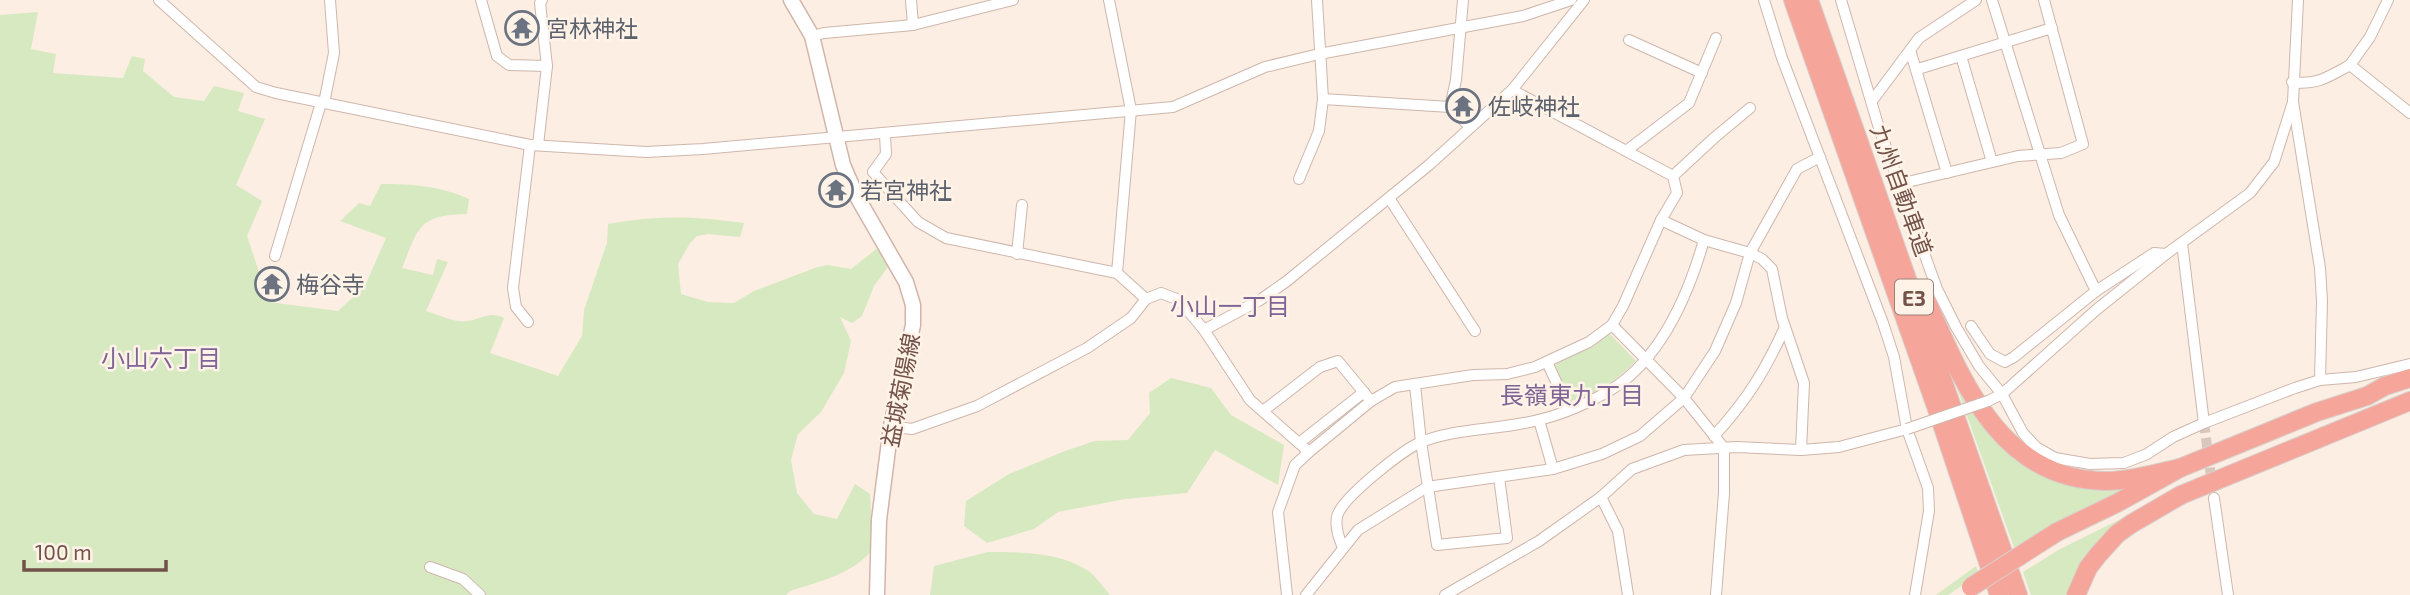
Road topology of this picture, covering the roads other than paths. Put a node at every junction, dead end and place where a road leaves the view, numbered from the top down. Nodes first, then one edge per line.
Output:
1 (330, 0) edge
2 (481, 0) edge
3 (542, 0) edge
4 (791, 0) edge
5 (911, 0) edge
6 (1013, 0) edge
7 (1109, 0) edge
8 (1317, 0) edge
9 (1463, 0) edge
10 (1572, 0) edge
11 (1584, 0) edge
12 (1764, 0) edge
13 (1793, 0) edge
14 (1809, 0) edge
15 (1841, 0) edge
16 (1976, 0) edge
17 (1992, 0) edge
18 (2044, 0) edge
19 (2298, 0) edge
20 (2388, 0) edge
21 (161, 1) edge
22 (913, 25) junction
23 (1460, 28) junction
24 (2052, 28) junction
25 (812, 36) junction
26 (1716, 38) dead end
27 (1629, 40) dead end
28 (2005, 42) junction
29 (1910, 50) junction
30 (1319, 54) junction
31 (1961, 56) junction
32 (547, 65) junction
33 (2350, 65) junction
34 (1918, 69) junction
35 (1702, 73) junction
36 (2292, 82) junction
37 (1512, 90) junction
38 (1323, 99) junction
39 (1872, 101) junction
40 (2293, 102) junction
41 (323, 103) junction
42 (1450, 107) junction
43 (1750, 108) dead end
44 (1131, 110) junction
45 (2410, 113) edge
46 (1471, 127) junction
47 (885, 134) junction
48 (837, 137) junction
49 (534, 145) junction
50 (1626, 151) junction
51 (1861, 151) junction
52 (2039, 155) junction
53 (1820, 157) junction
54 (1992, 162) junction
55 (1947, 173) junction
56 (1673, 176) junction
57 (1299, 179) dead end
58 (1899, 184) junction
59 (1389, 198) junction
60 (1022, 205) dead end
61 (1661, 220) junction
62 (1704, 240) junction
63 (2182, 243) junction
64 (1750, 253) junction
65 (1017, 254) junction
66 (2165, 254) junction
67 (275, 256) dead end
68 (1116, 273) junction
69 (2096, 291) junction
70 (1146, 299) junction
71 (528, 322) dead end
72 (1612, 325) junction
73 (1971, 326) dead end
74 (1785, 327) junction
75 (1204, 330) junction
76 (1475, 331) dead end
77 (1645, 359) junction
78 (1546, 362) junction
79 (2410, 364) edge
80 (2410, 378) edge
81 (2320, 380) junction
82 (1415, 385) junction
83 (1364, 392) junction
84 (2410, 393) edge
85 (2002, 394) junction
86 (2367, 396) junction
87 (1684, 398) junction
88 (1371, 401) junction
89 (2410, 401) edge
90 (1569, 410) junction
91 (1263, 411) junction
92 (2410, 415) edge
93 (1539, 420) junction
94 (2203, 423) junction
95 (2357, 424) junction
96 (891, 426) junction
97 (1907, 429) junction
98 (1714, 436) junction
99 (1421, 442) junction
100 (1299, 443) junction
101 (1724, 449) junction
102 (1801, 450) junction
103 (1309, 452) junction
104 (2180, 468) junction
105 (1553, 469) junction
106 (1499, 477) junction
107 (1427, 487) junction
108 (2181, 495) junction
109 (1601, 497) junction
110 (2214, 498) tunnel mouth
111 (2059, 537) junction
112 (1343, 548) junction
113 (430, 567) dead end
114 (1968, 592) edge
115 (481, 595) edge
116 (877, 595) edge
117 (1287, 595) edge
118 (1306, 595) edge
119 (1445, 595) edge
120 (1628, 595) edge
121 (1716, 595) edge
122 (1914, 595) edge
123 (1999, 595) edge
124 (2018, 595) edge
125 (2076, 595) edge
126 (2228, 595) edge

1 - 41 street
2 - 32 street
3 - 32 street
4 - 25 main road, 益城菊陽線
5 - 22 street
6 - 22 street
7 - 44 street
8 - 30 street
9 - 23 street
10 - 23 street
11 - 37 street
12 - 53 street
13 - 123 highway, 九州自動車道 / E3
14 - 51 highway, 九州自動車道 / E3
15 - 39 street
16 - 29 street
17 - 28 street
18 - 24 street
19 - 36 street
20 - 33 street
21 - 41 street
22 - 25 street
23 - 30 street
23 - 42 street
24 - 28 street
24 - 52 street
25 - 48 main road, 益城菊陽線
26 - 35 street
27 - 35 street
28 - 31 street
28 - 52 street
29 - 34 street
29 - 39 street
30 - 38 street
30 - 44 street
31 - 34 street
31 - 54 street
32 - 49 street
33 - 36 street
33 - 45 street
34 - 55 street
35 - 50 street
36 - 40 street
37 - 46 street
37 - 50 street
38 - 42 street
38 - 57 street
39 - 58 street
40 - 63 street
40 - 81 street
41 - 49 street
41 - 67 street
42 - 46 street
43 - 56 street
44 - 47 street
44 - 68 street
46 - 59 street
47 - 48 street
47 - 65 street
48 - 49 street
48 - 96 main road, 益城菊陽線
49 - 71 street
50 - 56 street
51 - 104 highway
51 - 124 highway, 九州自動車道 / E3
52 - 54 street
52 - 69 street
53 - 64 street
53 - 97 street
54 - 55 street
55 - 58 street
56 - 61 street
58 - 85 street
59 - 75 street
59 - 76 street
60 - 65 street
61 - 62 street
61 - 72 street
62 - 64 street
62 - 77 street
63 - 66 street
63 - 94 street
64 - 74 street
64 - 87 street
65 - 68 street
66 - 69 street
66 - 85 street
68 - 70 street
69 - 73 street
70 - 75 street
70 - 96 street
72 - 77 street
72 - 78 street
74 - 98 street
74 - 102 street
75 - 91 street
77 - 87 street
77 - 90 street
78 - 82 street
78 - 90 street
79 - 81 street
80 - 86 highway
81 - 94 street
82 - 88 street
82 - 99 street
83 - 88 street
83 - 91 street
83 - 100 street
84 - 86 highway
85 - 94 street
85 - 97 street, bridge
86 - 104 highway
87 - 98 street
87 - 105 street
88 - 103 street
89 - 95 highway
90 - 93 street
91 - 100 street
92 - 95 highway
93 - 99 street
93 - 105 street
95 - 108 highway
96 - 116 main road, 益城菊陽線
97 - 102 street
97 - 122 street
98 - 101 street
99 - 107 street
99 - 112 street
100 - 103 street
101 - 102 street
101 - 109 street
101 - 121 street
103 - 117 street
104 - 111 highway
105 - 106 street
106 - 107 street
106 - 107 street
107 - 112 street
108 - 111 highway
108 - 125 highway
109 - 119 street
109 - 120 street
110 - 126 street
111 - 114 highway, bridge
112 - 118 street
113 - 115 street

